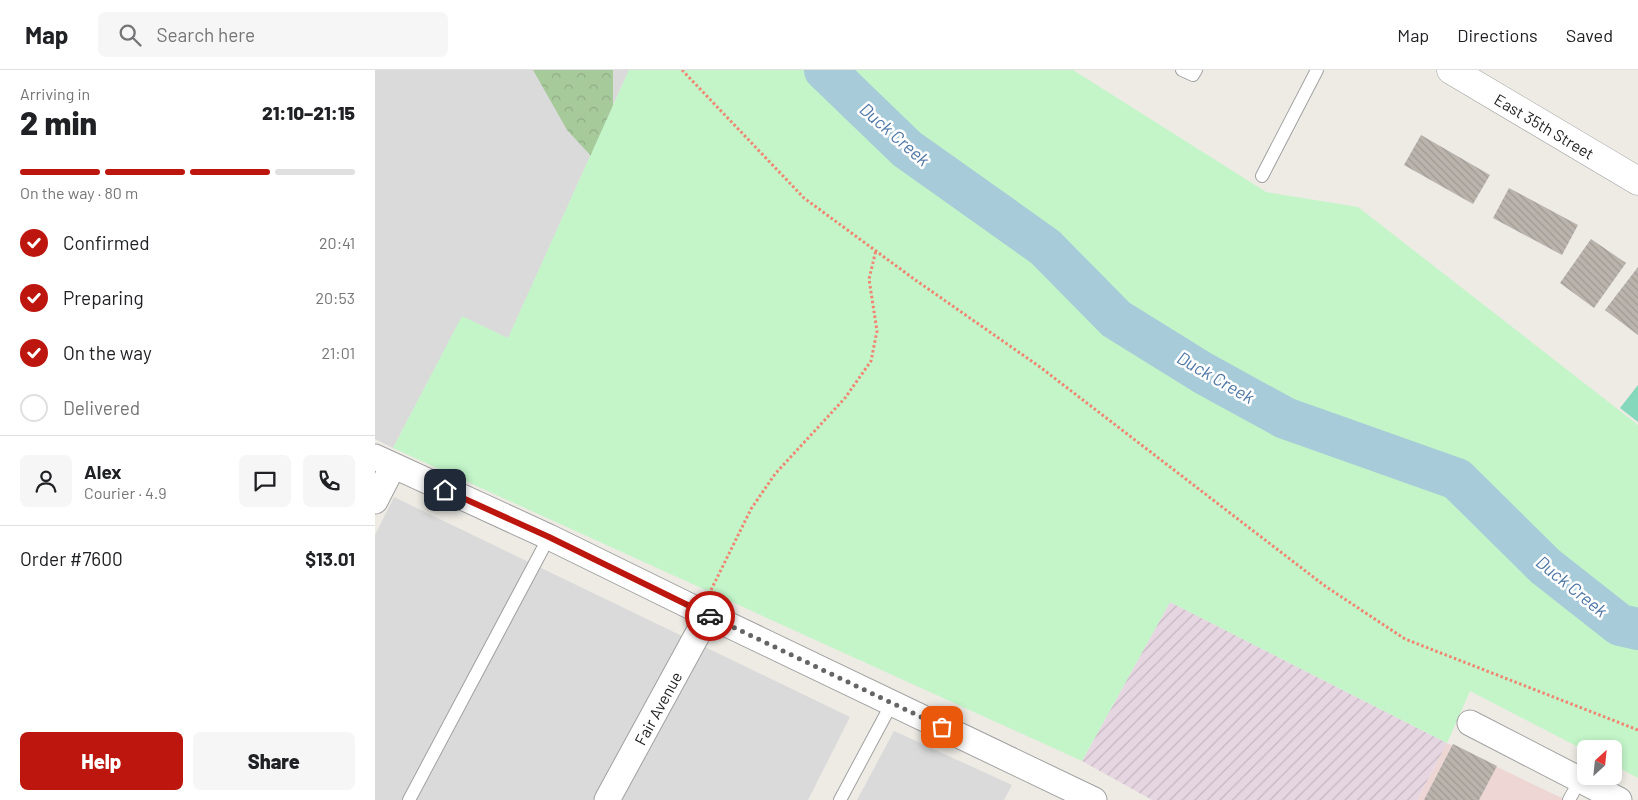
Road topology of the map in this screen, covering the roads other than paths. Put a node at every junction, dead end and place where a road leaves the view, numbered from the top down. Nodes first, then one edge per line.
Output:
1 (1183, 70) edge
2 (1196, 70) edge
3 (1317, 70) edge
4 (1451, 70) edge
5 (1262, 176) dead end
6 (1638, 181) edge
7 (384, 462) edge
8 (375, 501) edge
9 (549, 537) junction
10 (704, 613) junction
11 (891, 703) junction
12 (1470, 723) dead end
13 (1575, 790) edge
14 (1054, 791) edge
15 (409, 800) edge
16 (607, 800) edge
17 (841, 800) edge
18 (1094, 800) edge
19 (1619, 800) edge

1 - 2 lane
3 - 5 lane
4 - 6 street, East 35th Street
7 - 8 street
7 - 9 street
9 - 10 street
9 - 15 lane
10 - 11 street
10 - 16 street, Fair Avenue
11 - 14 street
11 - 17 lane
12 - 13 street
13 - 19 street
14 - 18 street

